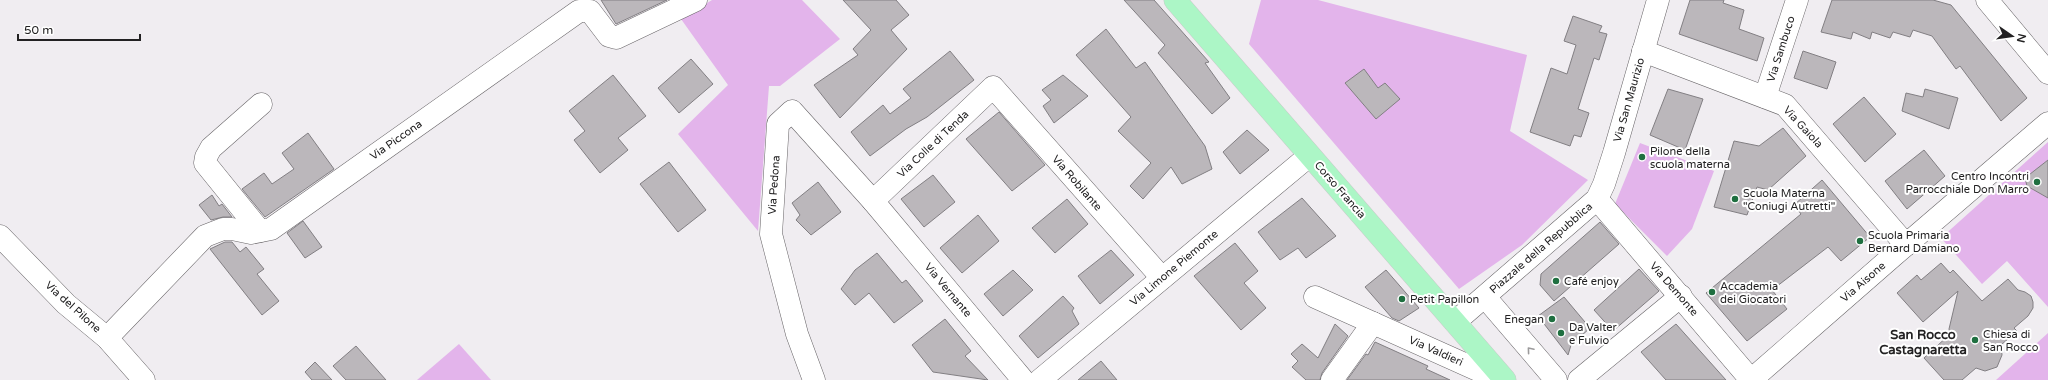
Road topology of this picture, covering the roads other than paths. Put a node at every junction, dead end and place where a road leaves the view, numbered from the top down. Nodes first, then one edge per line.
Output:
1 (696, 0) edge
2 (1175, 0) edge
3 (1658, 0) edge
4 (1797, 0) edge
5 (1987, 0) edge
6 (1642, 51) junction
7 (2048, 73) edge
8 (993, 87) joint
9 (1765, 97) junction
10 (261, 104) dead end
11 (2048, 124) edge
12 (1309, 156) junction
13 (1597, 199) junction
14 (873, 200) junction
15 (260, 231) junction
16 (0, 236) edge
17 (1906, 245) junction
18 (1162, 278) junction
19 (1681, 296) junction
20 (1315, 297) dead end
21 (1485, 297) junction
22 (1455, 322) junction
23 (1373, 323) junction
24 (106, 338) junction
25 (144, 380) edge
26 (814, 380) edge
27 (1023, 380) edge
28 (1040, 380) edge
29 (1332, 380) edge
30 (1500, 380) edge
31 (1505, 380) edge
32 (1556, 380) edge
33 (1579, 380) edge
34 (1751, 380) edge

1 - 15 street, Via Piccona
2 - 12 main road, Corso Francia
3 - 6 street, Via San Maurizio
4 - 9 street, Via Sambuco
5 - 7 street
6 - 9 street, Via Gaiola
6 - 13 street, Via San Maurizio
8 - 14 street, Via Colle di Tenda
8 - 18 street, Via Robilante
9 - 17 street, Via Gaiola
10 - 15 street
11 - 17 street, Via Aisone
12 - 18 street, Via Limone Piemonte
12 - 22 main road, Corso Francia
13 - 19 street, Via Demonte
13 - 21 street, Piazzale della Repubblica
14 - 26 street, Via Pedona
14 - 27 street, Via Vernante
15 - 24 street, Via Piccona
16 - 24 street, Via del Pilone
17 - 34 street, Via Aisone
18 - 28 street, Via Limone Piemonte
19 - 33 street
19 - 34 street, Via Demonte
20 - 23 street, Via Valdieri
21 - 22 street, Piazzale della Repubblica
32 -> 21 street, Piazzale della Repubblica
22 - 31 main road, Corso Francia
23 - 29 street
23 - 30 street, Via Valdieri
24 - 25 street, Via del Pilone

